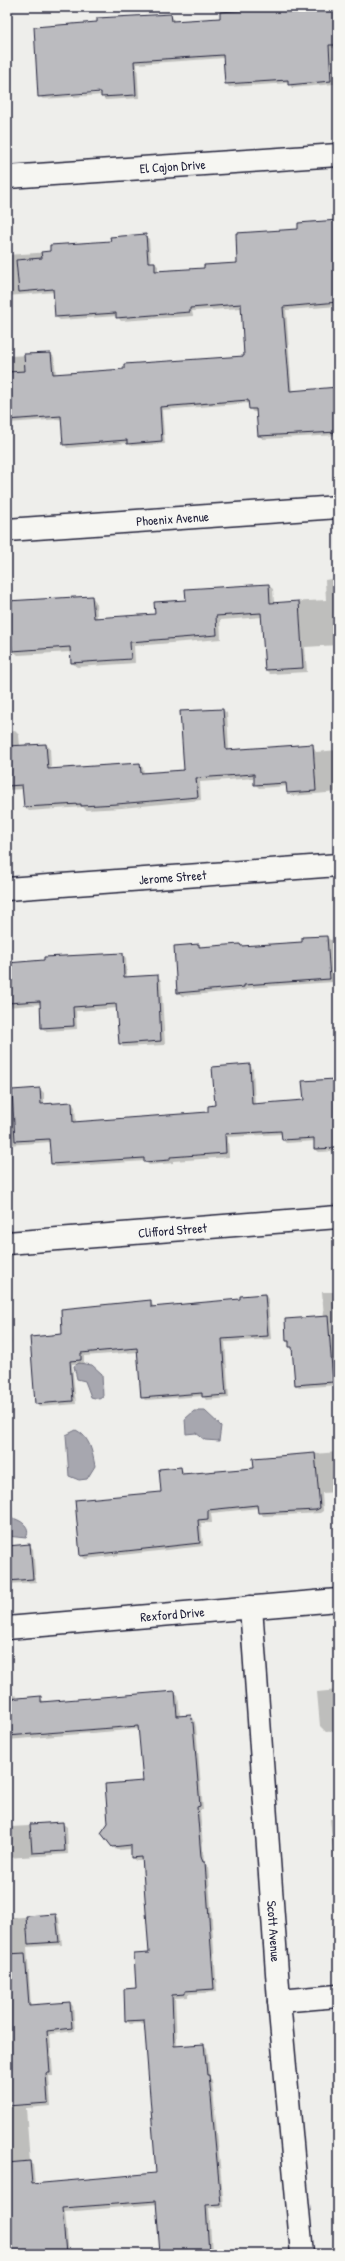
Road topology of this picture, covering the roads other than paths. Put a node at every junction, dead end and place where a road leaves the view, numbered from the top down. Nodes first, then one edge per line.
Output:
1 (338, 155) edge
2 (7, 177) edge
3 (338, 507) edge
4 (7, 530) edge
5 (338, 865) edge
6 (7, 889) edge
7 (338, 1218) edge
8 (7, 1243) edge
9 (338, 1600) edge
10 (251, 1608) junction
11 (7, 1628) edge
12 (338, 1996) edge
13 (279, 2001) junction
14 (302, 2254) edge

1 - 2 street, El Cajon Drive
3 - 4 street, Phoenix Avenue
5 - 6 street, Jerome Street
7 - 8 street, Clifford Street
9 - 10 street, Rexford Drive
10 - 11 street, Rexford Drive
10 - 13 street, Scott Avenue
12 - 13 street
13 - 14 street, Scott Avenue

